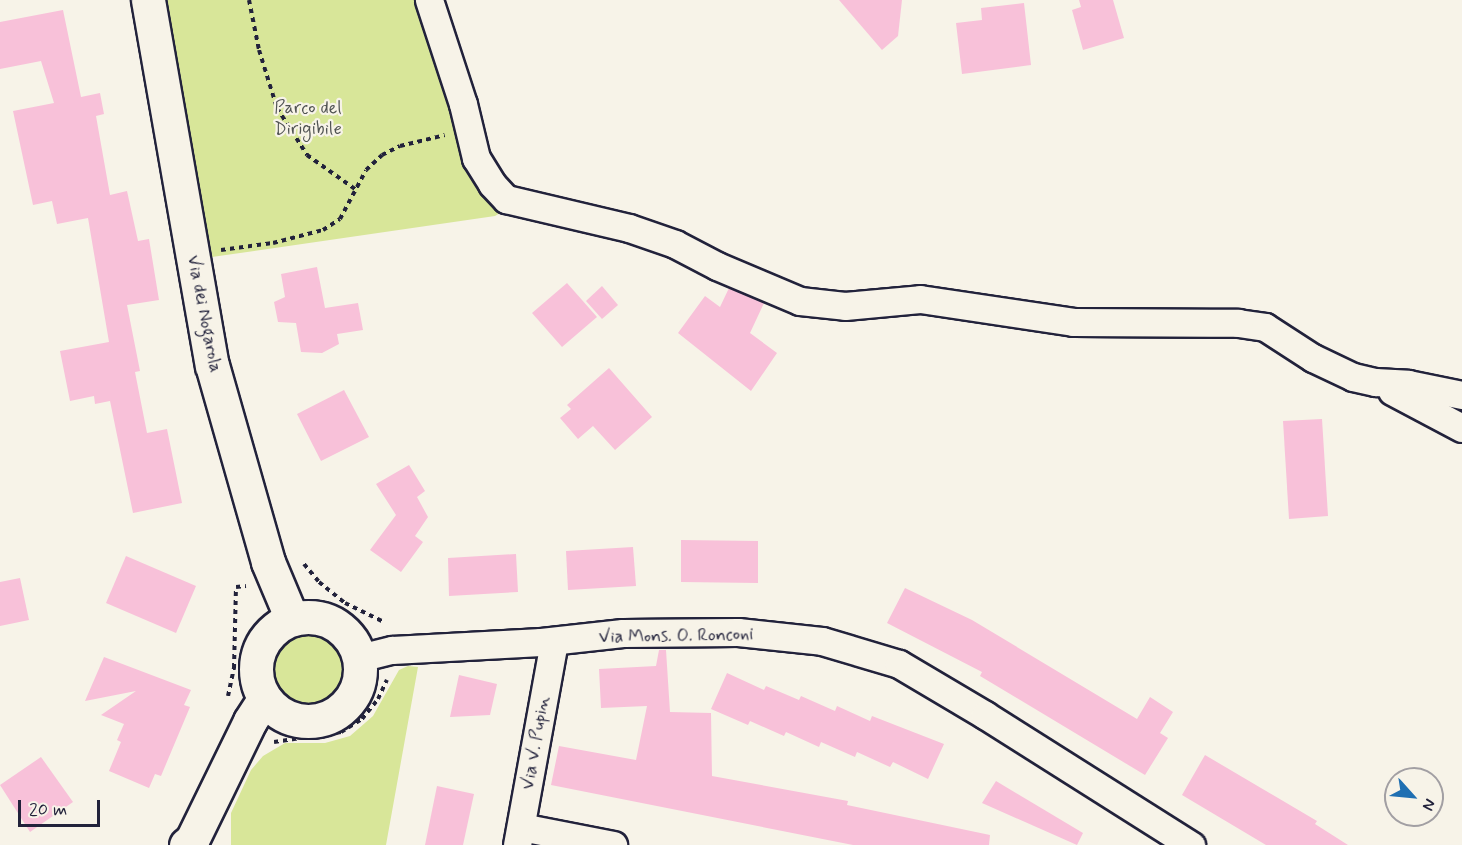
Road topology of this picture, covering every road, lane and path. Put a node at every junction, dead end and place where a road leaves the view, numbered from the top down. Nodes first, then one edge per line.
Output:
1 (148, 0) edge
2 (249, 0) edge
3 (429, 0) edge
4 (470, 133) junction
5 (355, 189) junction
6 (193, 254) junction
7 (1375, 382) junction
8 (1462, 395) edge
9 (1462, 428) edge
10 (304, 564) dead end
11 (276, 581) junction
12 (292, 619) junction
13 (554, 641) junction
14 (359, 658) junction
15 (265, 698) junction
16 (227, 702) dead end
17 (519, 836) edge
18 (192, 843) edge
19 (613, 845) edge
20 (1191, 845) edge

1 - 6 street, Via dei Nogarola
2 - 5 path
3 - 4 street
4 - 5 path
4 - 7 street
5 - 6 path
6 - 11 street, Via dei Nogarola
7 - 8 street
7 - 9 street
10 - 11 path
11 - 12 street, Via dei Nogarola
11 - 16 path
12 - 14 street
12 - 15 street
13 - 14 street, Via Mons. O. Ronconi
13 - 17 street, Via V. Pupin
13 - 20 street, Via Mons. O. Ronconi
14 - 15 street
15 - 18 street
17 - 19 street

